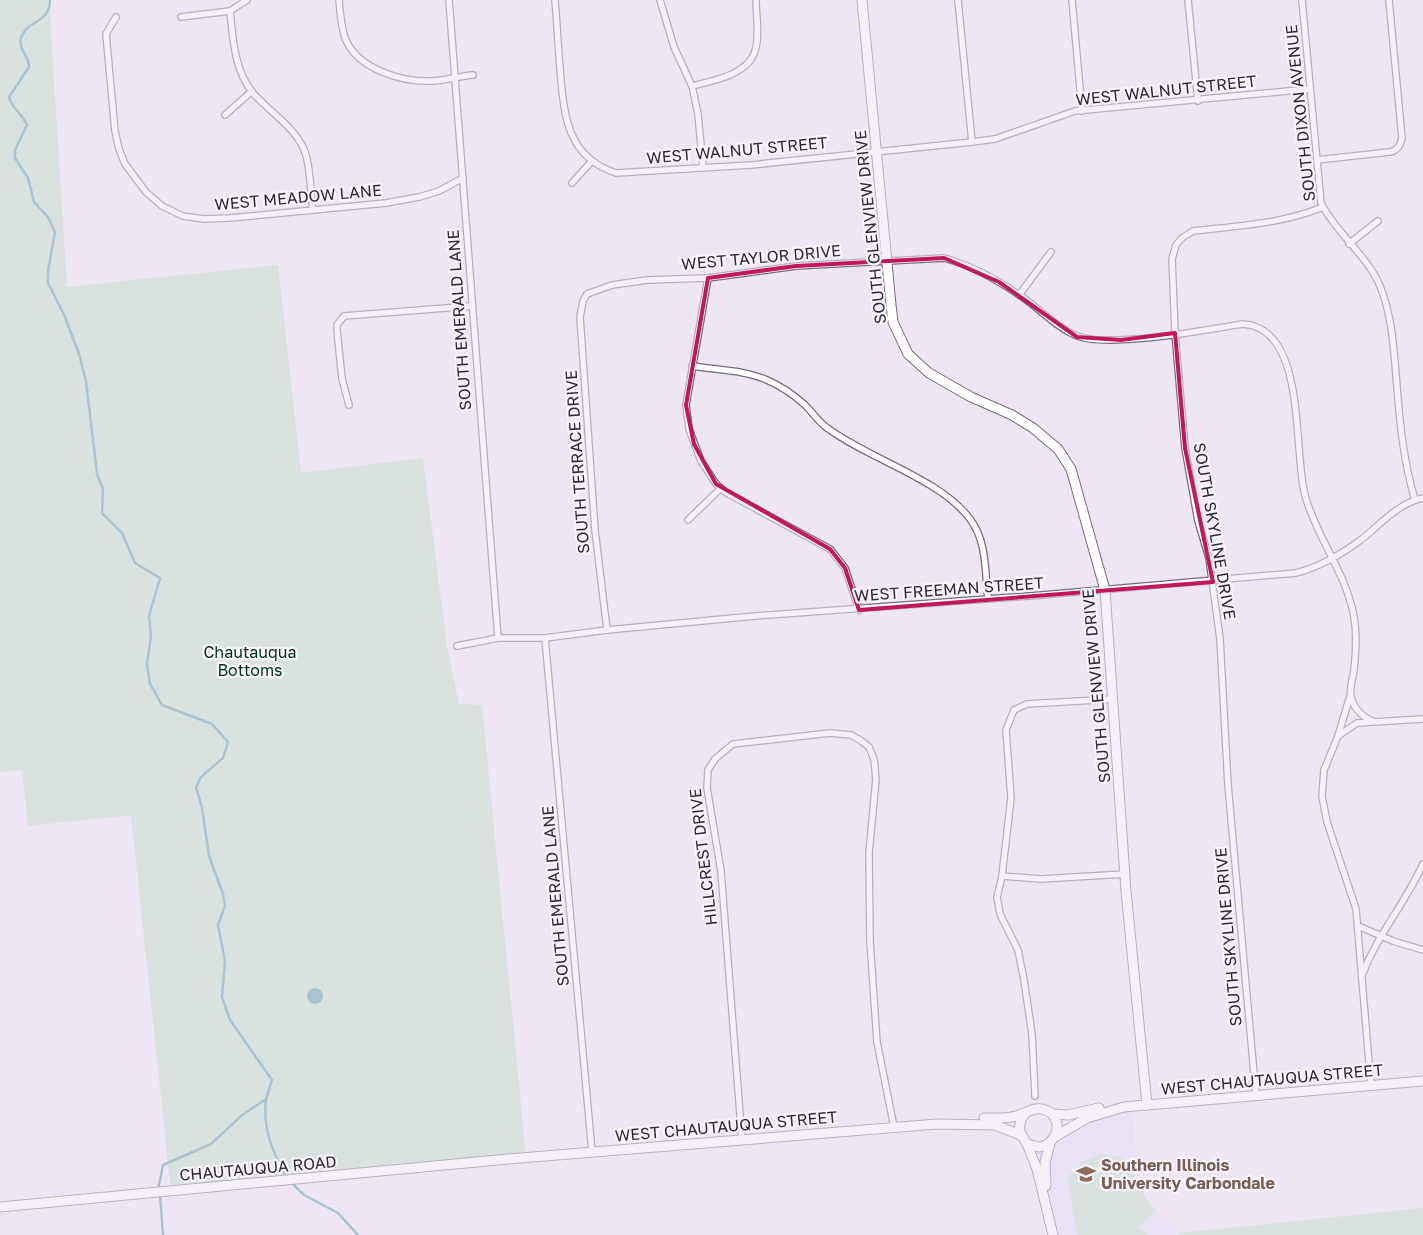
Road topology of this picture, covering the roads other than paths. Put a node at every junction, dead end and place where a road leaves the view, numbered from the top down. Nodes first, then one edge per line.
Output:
1 (247, 0) edge
2 (339, 0) edge
3 (449, 0) edge
4 (555, 0) edge
5 (660, 0) edge
6 (756, 0) edge
7 (862, 0) edge
8 (958, 0) edge
9 (1072, 0) edge
10 (1188, 0) edge
11 (1302, 0) edge
12 (1389, 0) edge
13 (230, 11) junction
14 (116, 17) dead end
15 (180, 17) dead end
16 (472, 74) dead end
17 (456, 77) junction
18 (692, 86) junction
19 (1309, 89) junction
20 (252, 91) junction
21 (1198, 100) junction
22 (1082, 110) junction
23 (225, 115) dead end
24 (972, 142) junction
25 (876, 151) junction
26 (1317, 160) junction
27 (592, 162) junction
28 (703, 168) junction
29 (463, 178) junction
30 (572, 183) dead end
31 (1323, 207) junction
32 (313, 210) junction
33 (1378, 221) dead end
34 (1350, 244) junction
35 (1051, 252) dead end
36 (886, 262) junction
37 (708, 278) junction
38 (588, 294) joint
39 (1019, 295) junction
40 (471, 306) junction
41 (1175, 333) junction
42 (692, 366) junction
43 (349, 405) dead end
44 (721, 488) junction
45 (1423, 498) edge
46 (1415, 500) junction
47 (688, 520) dead end
48 (1332, 558) junction
49 (1213, 582) junction
50 (1105, 590) junction
51 (988, 599) junction
52 (859, 610) junction
53 (607, 630) junction
54 (498, 638) junction
55 (545, 638) junction
56 (457, 646) dead end
57 (1350, 696) junction
58 (1114, 699) junction
59 (1423, 719) edge
60 (1372, 721) junction
61 (1338, 736) junction
62 (1423, 864) edge
63 (1125, 874) junction
64 (1002, 876) junction
65 (1358, 926) junction
66 (1381, 936) junction
67 (1423, 950) edge
68 (1362, 975) junction
69 (1423, 1081) edge
70 (1371, 1086) junction
71 (1035, 1096) dead end
72 (1256, 1096) junction
73 (1146, 1105) junction
74 (1124, 1107) junction
75 (1025, 1114) junction
76 (1052, 1114) junction
77 (937, 1124) junction
78 (894, 1127) junction
79 (1020, 1135) junction
80 (1056, 1136) junction
81 (742, 1140) junction
82 (1050, 1143) junction
83 (1027, 1144) junction
84 (592, 1152) junction
85 (518, 1158) joint
86 (0, 1207) edge
87 (1048, 1214) junction
88 (1053, 1235) edge

1 - 13 street
2 - 17 street
3 - 17 street, SOUTH EMERALD LANE
4 - 27 street
5 - 18 street
6 - 18 street
7 - 25 street, SOUTH GLENVIEW DRIVE
8 - 24 street
9 - 22 street
10 - 21 street
11 - 19 street, SOUTH DIXON AVENUE
12 - 26 street
13 - 15 street
13 - 20 street
14 - 32 street, WEST MEADOW LANE
16 - 17 street
17 - 29 street, SOUTH EMERALD LANE
18 - 28 street
19 - 21 street, WEST WALNUT STREET
19 - 26 street, SOUTH DIXON AVENUE
20 - 23 street
20 - 32 street
21 - 22 street, WEST WALNUT STREET
22 - 24 street, WEST WALNUT STREET
24 - 25 street, WEST WALNUT STREET
25 - 28 street, WEST WALNUT STREET
25 - 36 street, SOUTH GLENVIEW DRIVE
26 - 31 street, SOUTH DIXON AVENUE
27 - 28 street, WEST WALNUT STREET
27 - 30 street
29 - 32 street, WEST MEADOW LANE
29 - 40 street, SOUTH EMERALD LANE
31 - 34 street, SOUTH DIXON AVENUE
31 - 41 street, SOUTH SKYLINE DRIVE
33 - 34 street
34 - 46 street, SOUTH DIXON AVENUE
35 - 39 street
36 - 37 street, WEST TAYLOR DRIVE
36 - 39 street, WEST TAYLOR DRIVE
36 - 50 street, SOUTH GLENVIEW DRIVE
37 - 38 street, WEST TAYLOR DRIVE
37 - 42 street
38 - 53 street, SOUTH TERRACE DRIVE
39 - 41 street, WEST TAYLOR DRIVE
40 - 43 street
40 - 54 street, SOUTH EMERALD LANE
41 - 48 street, WEST TAYLOR DRIVE
41 - 49 street, SOUTH SKYLINE DRIVE
42 - 44 street
42 - 51 street
44 - 47 street
44 - 52 street
45 - 46 street, WEST FREEMAN STREET
46 - 48 street, WEST FREEMAN STREET
48 - 49 street, WEST FREEMAN STREET
48 - 57 street, WEST TAYLOR DRIVE
49 - 50 street, WEST FREEMAN STREET
49 - 72 street, SOUTH SKYLINE DRIVE
50 - 51 street, WEST FREEMAN STREET
50 - 58 street, SOUTH GLENVIEW DRIVE
51 - 52 street, WEST FREEMAN STREET
52 - 53 street, WEST FREEMAN STREET
53 - 55 street, WEST FREEMAN STREET
54 - 55 street, WEST FREEMAN STREET
54 - 56 street, WEST FREEMAN STREET
55 - 84 street, SOUTH EMERALD LANE
57 - 60 street
57 - 61 street, WEST TAYLOR DRIVE
58 - 63 street, SOUTH GLENVIEW DRIVE
58 - 64 street
59 - 60 street
60 - 61 street
61 - 65 street, WEST TAYLOR DRIVE
62 - 66 street
63 - 64 street
63 - 73 street, SOUTH GLENVIEW DRIVE
64 - 71 street
65 - 66 street
65 - 68 street, WEST TAYLOR DRIVE
66 - 67 street
66 - 68 street
68 - 70 street, WEST TAYLOR DRIVE
69 - 70 street, WEST CHAUTAUQUA STREET
70 - 72 street, WEST CHAUTAUQUA STREET
72 - 73 street, WEST CHAUTAUQUA STREET
73 - 74 street, WEST CHAUTAUQUA STREET
74 - 76 street, WEST CHAUTAUQUA STREET
74 - 80 street, WEST CHAUTAUQUA STREET
75 - 76 street, WEST CHAUTAUQUA STREET
75 - 77 street, WEST CHAUTAUQUA STREET
75 - 79 street
76 - 80 street
77 - 78 street, WEST CHAUTAUQUA STREET
77 - 79 street, WEST CHAUTAUQUA STREET
78 - 81 street, WEST CHAUTAUQUA STREET
78 - 81 street, HILLCREST DRIVE
79 - 83 street
80 - 82 street, WEST CHAUTAUQUA STREET
81 - 84 street, WEST CHAUTAUQUA STREET
82 - 83 street
82 - 87 street
83 - 87 street
84 - 85 street, WEST CHAUTAUQUA STREET
85 - 86 street, CHAUTAUQUA ROAD
87 - 88 street

